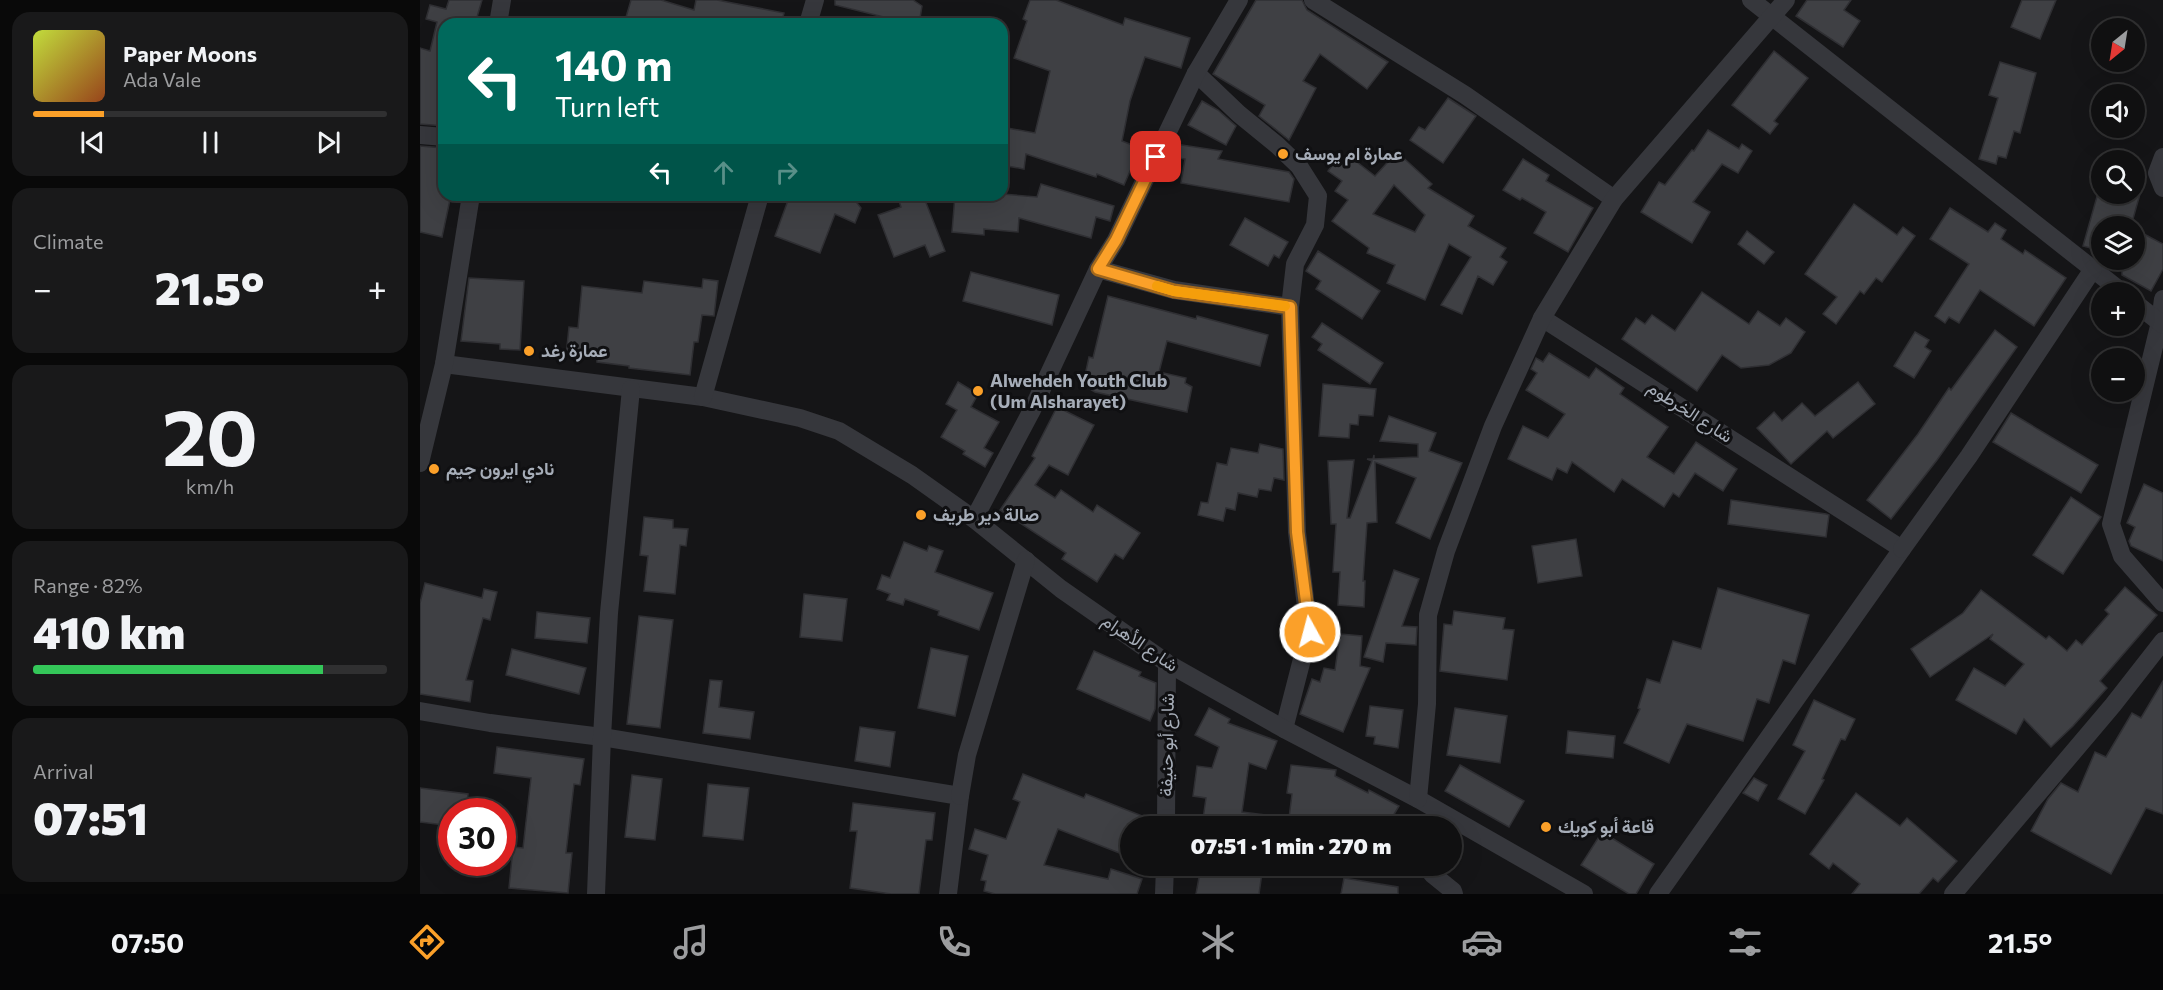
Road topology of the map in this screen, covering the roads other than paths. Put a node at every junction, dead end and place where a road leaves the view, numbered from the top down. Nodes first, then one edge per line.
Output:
1 (502, 0) edge
2 (1239, 0) edge
3 (1313, 0) edge
4 (1751, 0) edge
5 (1786, 0) edge
6 (811, 1) edge
7 (1772, 17) junction
8 (499, 18) edge
9 (809, 18) edge
10 (1196, 73) junction
11 (420, 135) edge
12 (438, 136) edge
13 (2163, 157) edge
14 (2163, 188) edge
15 (1614, 199) junction
16 (470, 201) edge
17 (758, 201) edge
18 (2091, 267) edge
19 (1098, 269) junction
20 (2092, 270) edge
21 (2094, 270) edge
22 (2109, 282) edge
23 (2163, 299) edge
24 (1290, 307) junction
25 (2145, 311) edge
26 (1542, 318) junction
27 (2161, 324) edge
28 (444, 364) junction
29 (631, 389) junction
30 (703, 397) junction
31 (420, 463) edge
32 (974, 519) junction
33 (1902, 549) junction
34 (1026, 560) junction
35 (2163, 603) edge
36 (2163, 641) edge
37 (1167, 663) junction
38 (420, 711) edge
39 (1284, 729) junction
40 (602, 737) junction
41 (960, 796) junction
42 (1418, 799) junction
43 (1166, 816) edge
44 (1165, 876) edge
45 (1435, 876) edge
46 (596, 894) edge
47 (948, 894) edge
48 (1164, 894) edge
49 (1454, 894) edge
50 (1584, 894) edge
51 (1658, 894) edge
52 (1953, 894) edge

1 - 8 street
2 - 10 street
3 - 15 street
4 - 7 street
5 - 7 street
6 - 9 street
7 - 15 street
7 - 18 street
10 - 19 street
10 - 24 street
11 - 12 street
13 - 14 street
15 - 26 street
16 - 28 street
17 - 30 street
19 - 24 street
19 - 32 street
20 - 33 street
21 - 22 street
23 - 27 street
24 - 39 street
25 - 27 street
26 - 33 street, شارع الخرطوم
26 - 42 street
27 - 35 street
28 - 29 street, شارع الأهرام
28 - 31 street
29 - 30 street, شارع الأهرام
29 - 40 street
30 - 32 street, شارع الأهرام
32 - 34 street, شارع الأهرام
33 - 51 street
34 - 37 street, شارع الأهرام
34 - 41 street
36 - 52 street
37 - 39 street, شارع الأهرام
37 - 43 street, شارع أبو حنيفة
38 - 40 street
39 - 42 street, شارع الأهرام
40 - 41 street
40 - 46 street
41 - 47 street
42 - 50 street, شارع الأهرام
44 - 48 street
45 - 49 street

